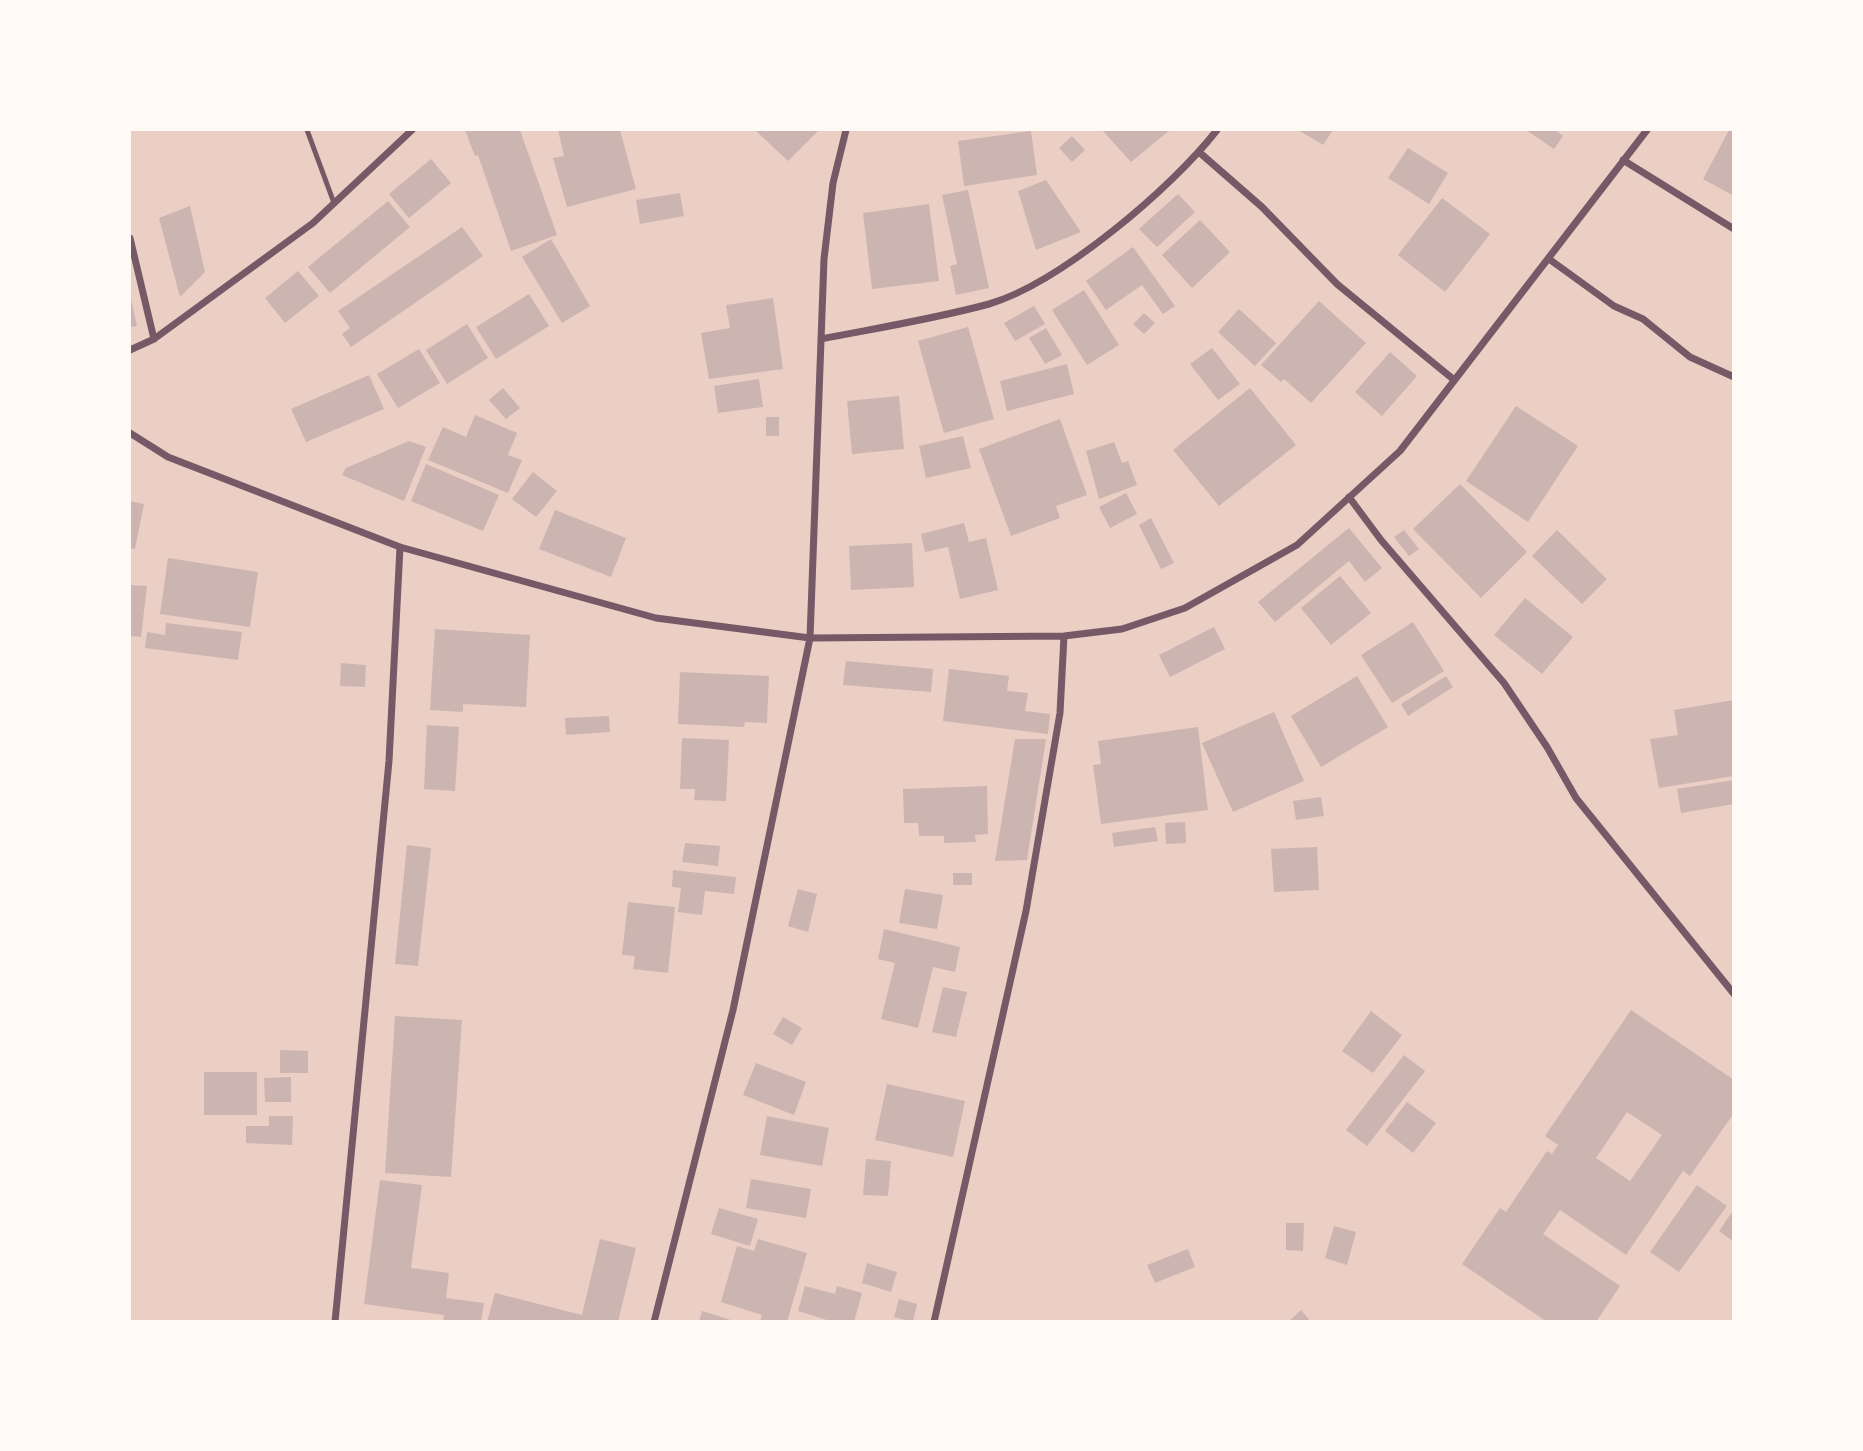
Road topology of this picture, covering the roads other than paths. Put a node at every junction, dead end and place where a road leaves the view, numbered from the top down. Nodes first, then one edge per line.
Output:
1 (307, 130) edge
2 (412, 130) edge
3 (846, 130) edge
4 (1217, 130) edge
5 (1647, 130) edge
6 (1199, 152) junction
7 (1623, 160) junction
8 (334, 203) junction
9 (1734, 229) edge
10 (130, 238) edge
11 (1549, 259) junction
12 (154, 339) junction
13 (821, 339) junction
14 (130, 350) edge
15 (1734, 377) edge
16 (1453, 379) junction
17 (130, 433) edge
18 (1349, 497) junction
19 (400, 547) junction
20 (1064, 636) junction
21 (810, 638) junction
22 (1734, 994) edge
23 (335, 1321) edge
24 (654, 1321) edge
25 (934, 1321) edge

1 - 8 lane
2 - 8 street
3 - 13 street
4 - 6 street
5 - 7 street
6 - 13 street
6 - 16 street
7 - 9 street
7 - 11 street
8 - 12 street
10 - 12 street
11 - 15 street
11 - 16 street
12 - 14 street
13 - 21 street
16 - 18 street
17 - 19 street
18 - 20 street
18 - 22 street
19 - 21 street
19 - 23 street
20 - 21 street
20 - 25 street
21 - 24 street

